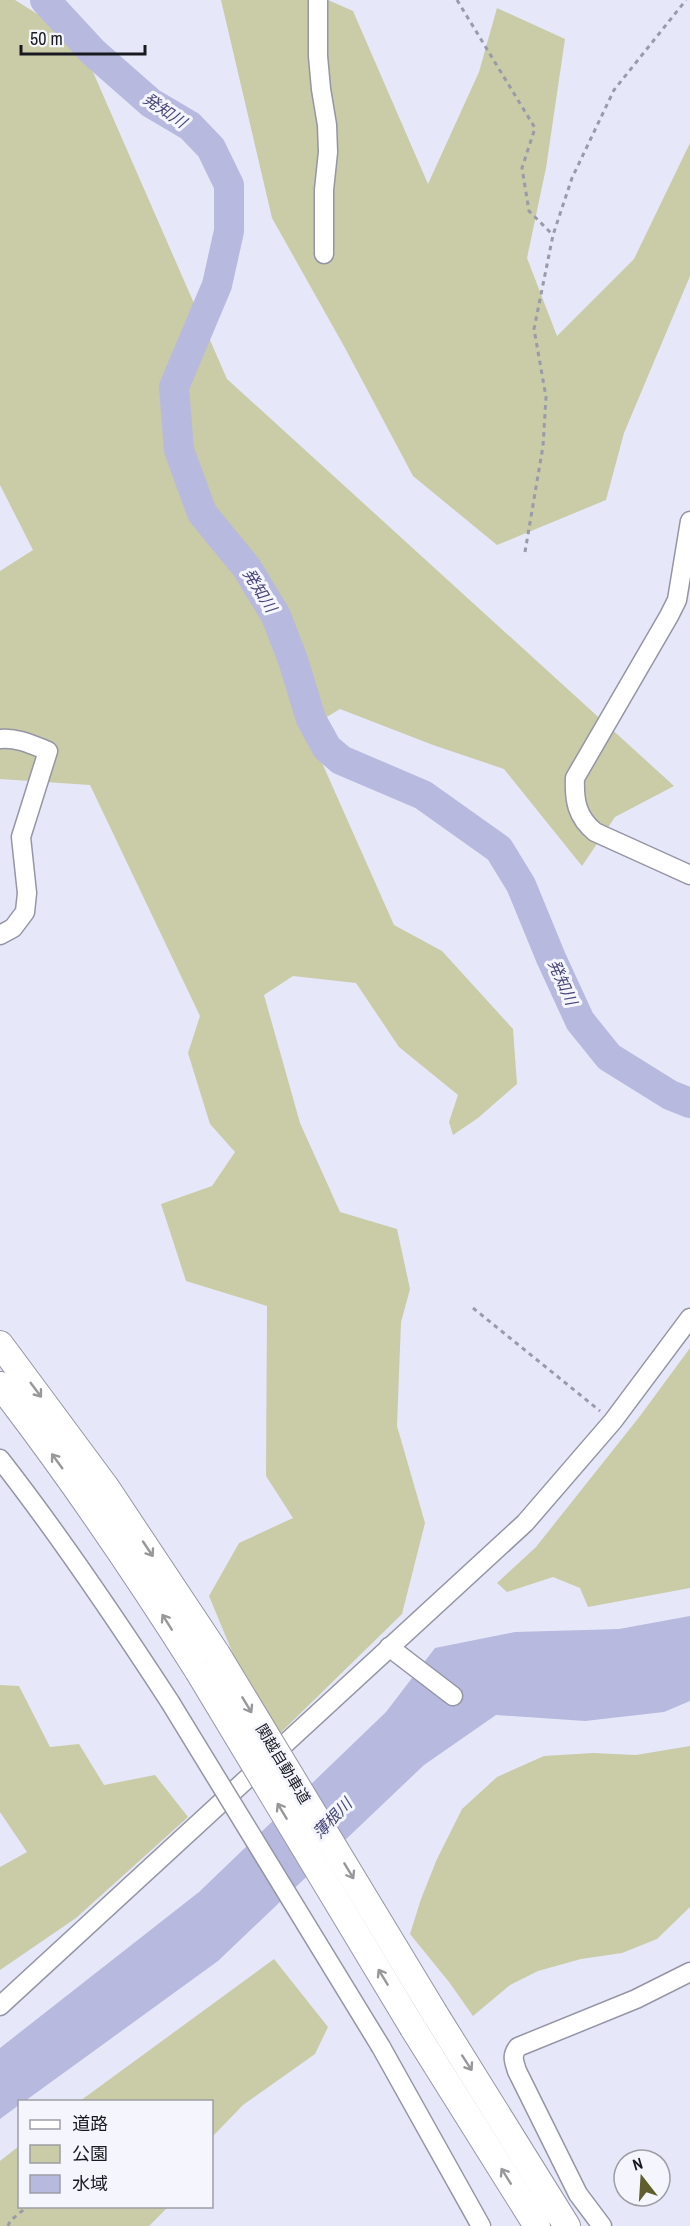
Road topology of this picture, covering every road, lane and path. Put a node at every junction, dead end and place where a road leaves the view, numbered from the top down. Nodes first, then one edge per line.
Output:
1 (318, 0) edge
2 (457, 0) edge
3 (686, 0) edge
4 (553, 235) junction
5 (324, 254) dead end
6 (690, 522) edge
7 (525, 552) dead end
8 (0, 739) edge
9 (690, 876) edge
10 (0, 935) edge
11 (473, 1308) dead end
12 (690, 1318) edge
13 (0, 1344) edge
14 (0, 1385) edge
15 (613, 1421) junction
16 (0, 1459) edge
17 (389, 1647) junction
18 (453, 1696) dead end
19 (690, 1972) edge
20 (0, 2006) edge
21 (26, 2208) edge
22 (8, 2226) edge
23 (481, 2226) edge
24 (537, 2226) edge
25 (567, 2226) edge
26 (602, 2226) edge

1 - 5 street
2 - 4 path
3 - 4 path
4 - 7 path
6 - 9 street
8 - 10 street
11 - 15 path
12 - 15 street
13 -> 25 highway, 関越自動車道, bridge
24 -> 14 highway, 関越自動車道, bridge
15 - 17 street
16 - 23 street, bridge
17 - 18 street
17 - 20 street
19 - 26 street
21 - 22 path

